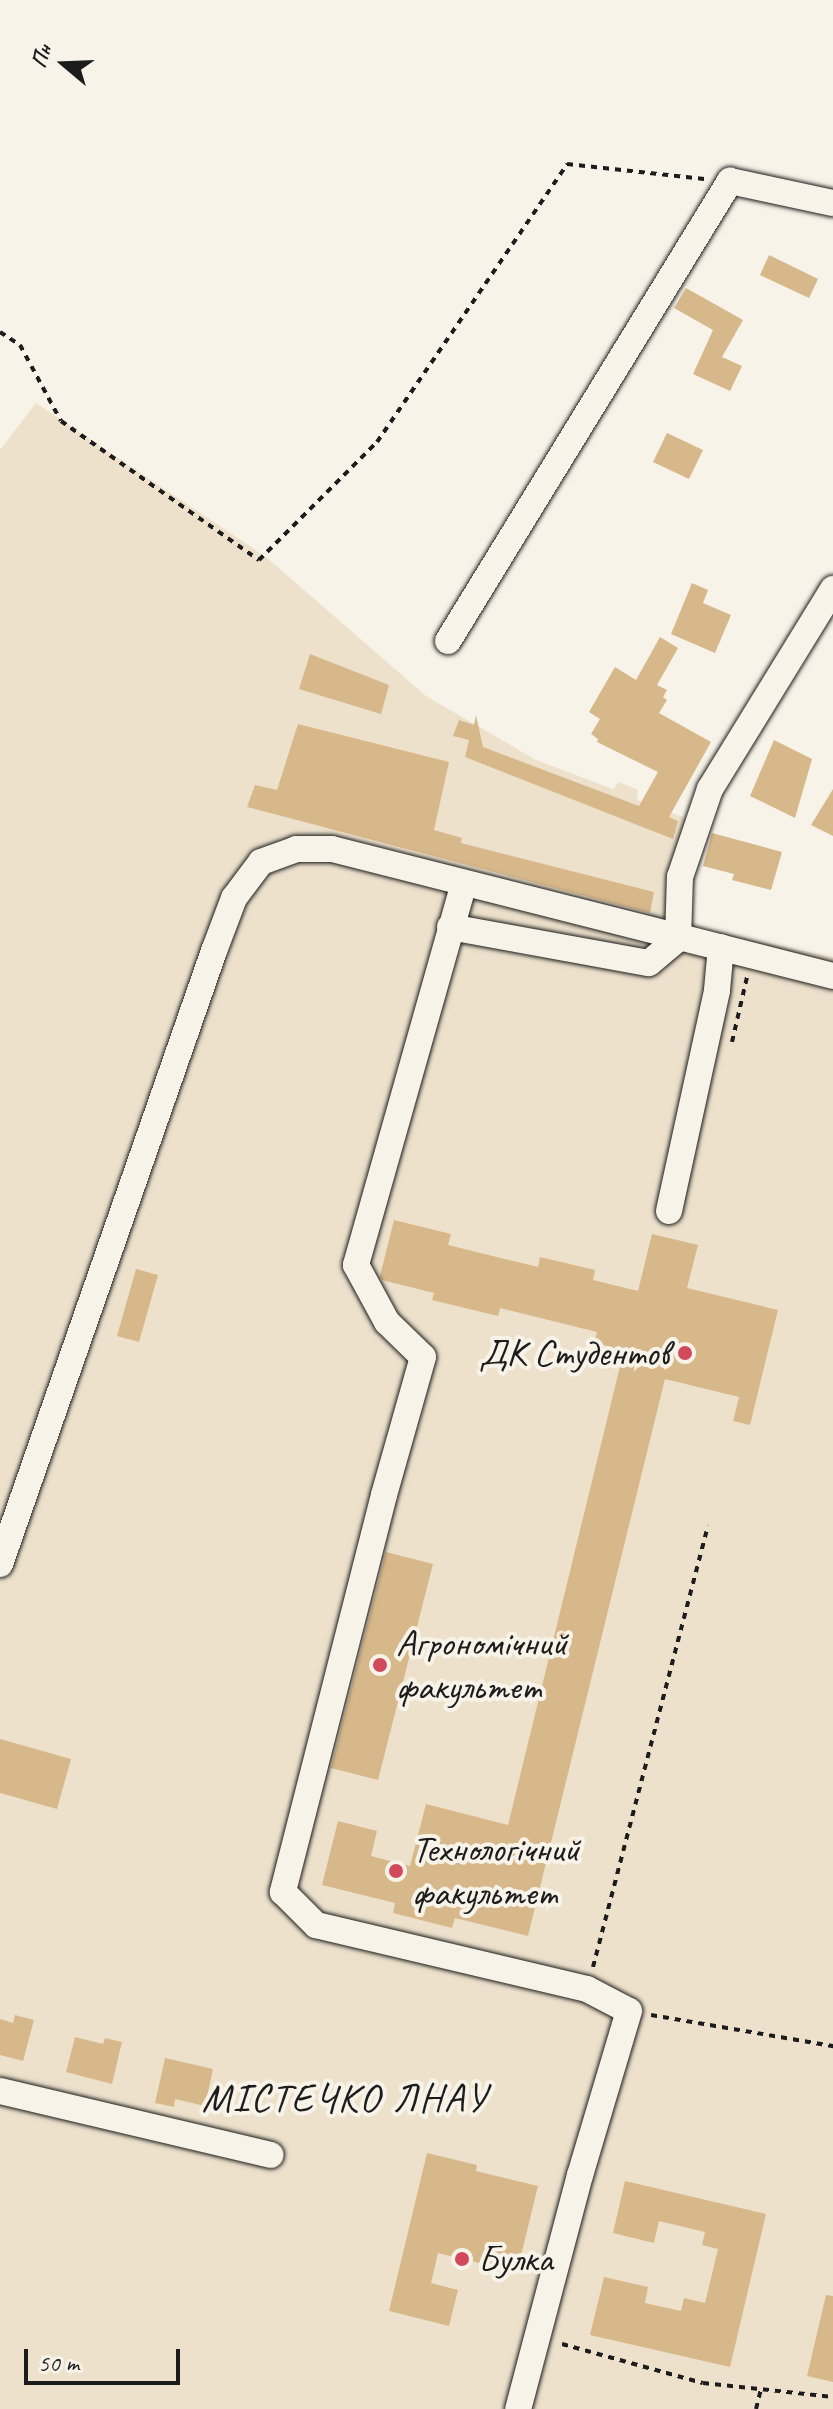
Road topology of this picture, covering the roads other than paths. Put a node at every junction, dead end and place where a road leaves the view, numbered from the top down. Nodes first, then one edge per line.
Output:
1 (833, 203) edge
2 (833, 589) edge
3 (448, 641) dead end
4 (464, 883) junction
5 (450, 927) junction
6 (678, 939) junction
7 (721, 947) junction
8 (833, 976) edge
9 (669, 1211) dead end
10 (0, 1564) edge
11 (0, 2091) edge
12 (271, 2155) dead end
13 (518, 2409) edge

1 - 3 street
2 - 6 street
4 - 5 street
4 - 6 street
4 - 10 street
5 - 6 street
5 - 13 street
6 - 7 street
7 - 8 street
7 - 9 street
11 - 12 street

